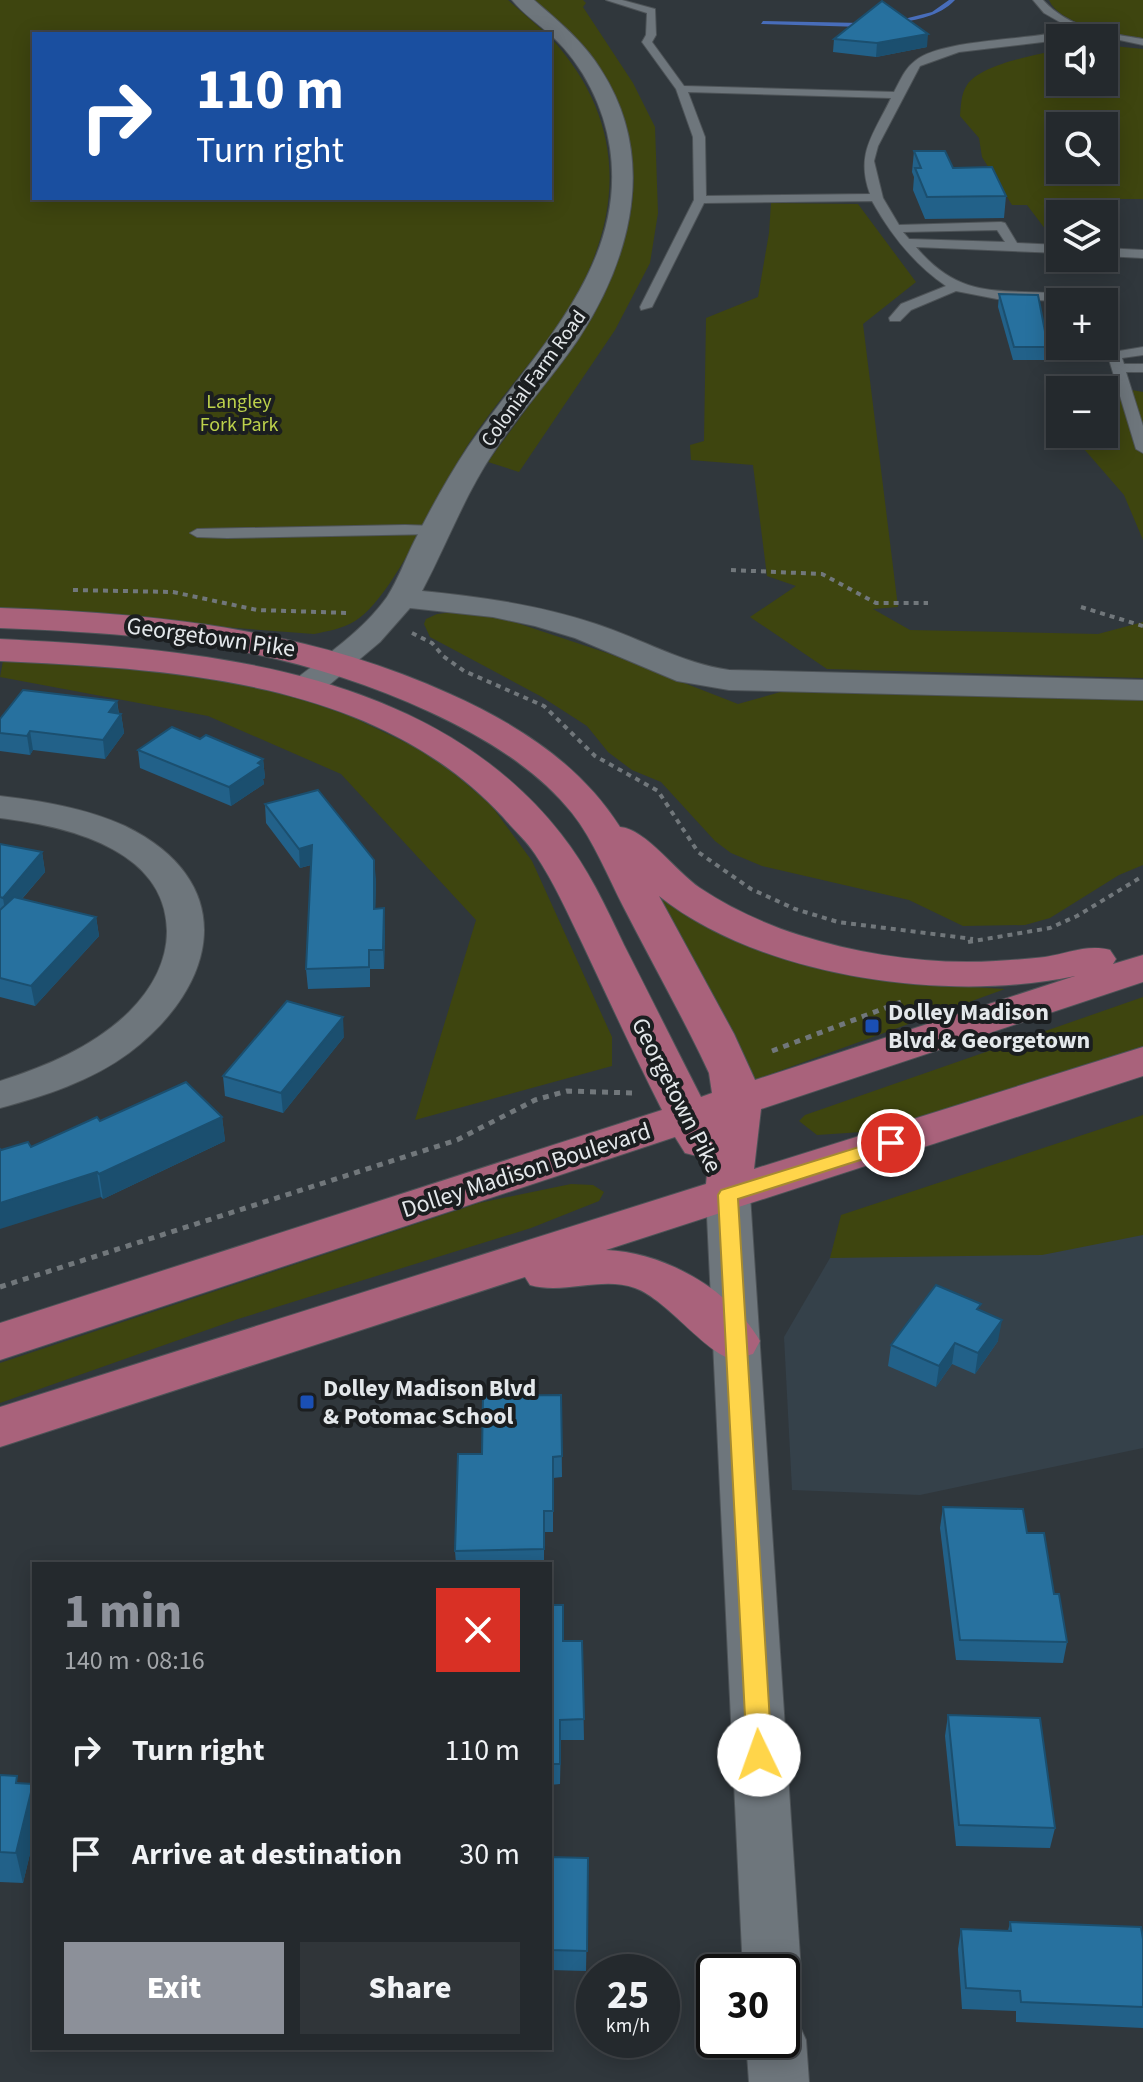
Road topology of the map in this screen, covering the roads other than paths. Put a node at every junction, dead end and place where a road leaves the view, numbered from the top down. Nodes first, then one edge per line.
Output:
1 (522, 0) edge
2 (611, 0) edge
3 (1038, 0) edge
4 (1073, 24) edge
5 (1118, 37) edge
6 (1046, 40) edge
7 (1143, 42) edge
8 (681, 89) junction
9 (900, 95) junction
10 (878, 197) junction
11 (700, 200) junction
12 (895, 229) junction
13 (907, 243) junction
14 (1013, 246) junction
15 (1046, 248) edge
16 (1118, 253) edge
17 (1143, 254) edge
18 (955, 287) junction
19 (1046, 299) edge
20 (646, 307) dead end
21 (895, 318) dead end
22 (1143, 351) edge
23 (1118, 362) junction
24 (1143, 368) edge
25 (1143, 449) edge
26 (435, 530) junction
27 (197, 533) dead end
28 (402, 613) junction
29 (0, 618) edge
30 (0, 650) edge
31 (338, 661) junction
32 (304, 689) junction
33 (1143, 690) edge
34 (578, 796) junction
35 (0, 807) edge
36 (1143, 945) edge
37 (1143, 968) edge
38 (1143, 1061) edge
39 (733, 1083) junction
40 (0, 1095) edge
41 (679, 1100) junction
42 (728, 1195) junction
43 (426, 1292) junction
44 (735, 1341) junction
45 (0, 1342) edge
46 (0, 1427) edge
47 (771, 1954) edge
48 (777, 2058) edge
49 (779, 2082) edge

1 - 26 street, Colonial Farm Road
2 - 8 lane
3 - 4 lane
5 - 7 lane
6 - 9 lane
8 - 9 lane
8 - 11 lane
9 - 10 lane
10 - 11 lane
10 - 12 lane
11 - 20 lane
12 - 13 lane
12 - 14 lane
13 - 14 lane
13 - 18 lane
14 - 15 lane
16 - 17 lane
18 - 19 lane
18 - 21 lane
22 - 23 lane
23 - 24 lane
23 - 25 lane
26 - 27 lane
26 - 28 street, Colonial Farm Road
28 - 31 street, Colonial Farm Road
28 - 33 street
29 - 31 main road, Georgetown Pike
30 - 32 main road, Georgetown Pike
31 - 32 street, Colonial Farm Road
31 - 34 main road, Georgetown Pike
32 - 41 main road, Georgetown Pike
34 - 36 main road
34 - 39 main road, Georgetown Pike
35 - 40 street
37 - 39 main road, Dolley Madison Boulevard
38 - 42 main road
39 - 41 main road, Dolley Madison Boulevard
39 - 42 main road, Georgetown Pike
41 - 42 main road, Georgetown Pike
41 - 45 main road, Dolley Madison Boulevard
42 - 43 main road
42 - 44 street
43 - 44 main road
43 - 46 main road
44 - 47 street
48 - 49 street

